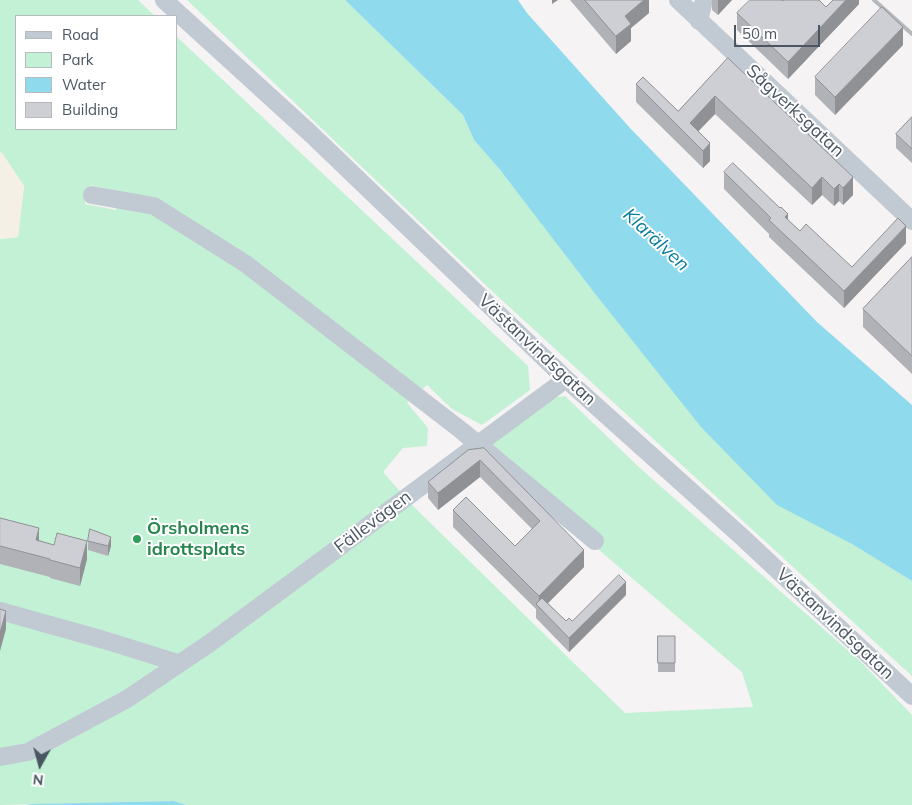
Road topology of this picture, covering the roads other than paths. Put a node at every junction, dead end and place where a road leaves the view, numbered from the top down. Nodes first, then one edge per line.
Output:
1 (164, 0) edge
2 (678, 0) edge
3 (704, 0) edge
4 (699, 21) junction
5 (92, 195) dead end
6 (912, 222) edge
7 (566, 379) junction
8 (478, 444) junction
9 (595, 541) dead end
10 (0, 611) edge
11 (178, 663) junction
12 (912, 696) edge
13 (0, 757) edge

1 - 7 street, Västanvindsgatan
2 - 4 street, Sågverksgatan
3 - 4 street
4 - 6 street, Sågverksgatan
5 - 8 street
7 - 8 street, Fällevägen
7 - 12 street, Västanvindsgatan
8 - 9 street
8 - 11 street, Fällevägen
10 - 11 street
11 - 13 street, Fällevägen

